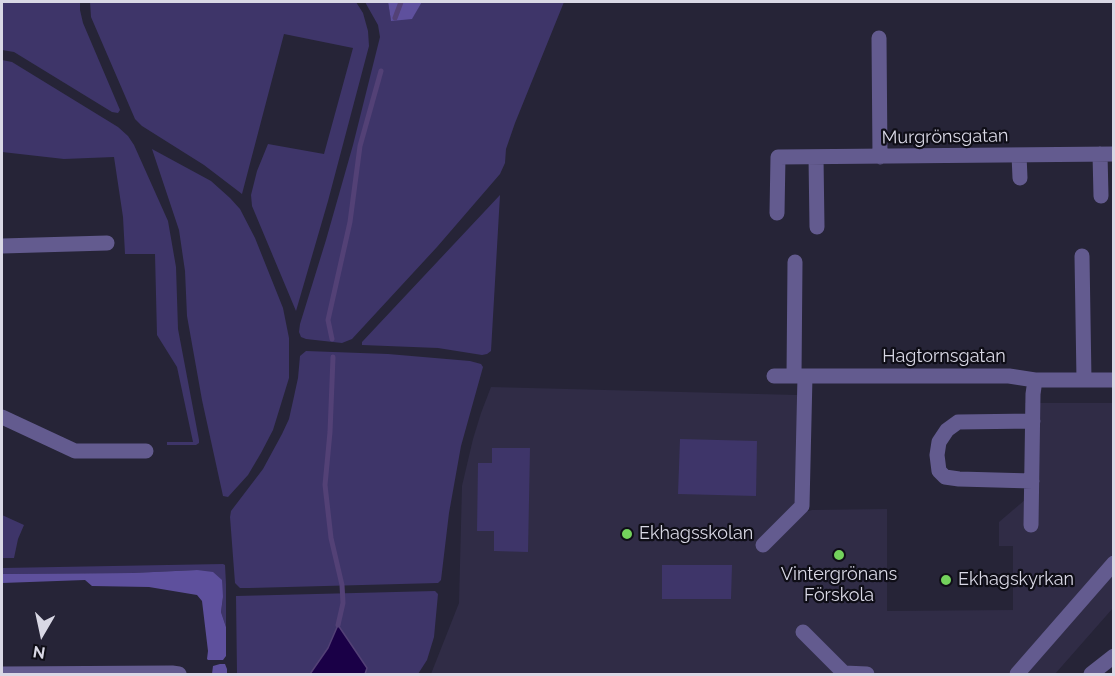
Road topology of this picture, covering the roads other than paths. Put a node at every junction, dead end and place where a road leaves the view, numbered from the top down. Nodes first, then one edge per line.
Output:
1 (879, 38) dead end
2 (1107, 154) edge
3 (1019, 155) junction
4 (816, 157) junction
5 (880, 157) junction
6 (1020, 178) dead end
7 (1101, 196) dead end
8 (777, 213) dead end
9 (816, 227) dead end
10 (107, 243) dead end
11 (2, 246) edge
12 (1083, 256) dead end
13 (795, 262) dead end
14 (774, 376) dead end
15 (799, 376) junction
16 (1035, 380) junction
17 (1084, 380) junction
18 (1113, 380) edge
19 (2, 417) edge
20 (1033, 421) junction
21 (146, 451) dead end
22 (1032, 481) junction
23 (1031, 525) dead end
24 (763, 545) dead end
25 (1113, 563) edge
26 (803, 632) dead end
27 (1113, 656) edge
28 (2, 674) edge
29 (179, 675) edge
30 (867, 675) edge
31 (1017, 675) edge
32 (1091, 675) edge

1 - 5 street
2 - 3 street, Murgrönsgatan
2 - 7 street
3 - 5 street, Murgrönsgatan
3 - 6 street
4 - 5 street, Murgrönsgatan
4 - 8 street, Murgrönsgatan
4 - 9 street
10 - 11 street
12 - 17 street
13 - 15 street
14 - 15 street, Hagtornsgatan
15 - 16 street, Hagtornsgatan
15 - 24 street
16 - 17 street, Hagtornsgatan
16 - 20 street
17 - 18 street, Hagtornsgatan
19 - 21 street
20 - 22 street
20 - 22 street
22 - 23 street
25 - 31 street
26 - 30 street
27 - 32 street
28 - 29 street

